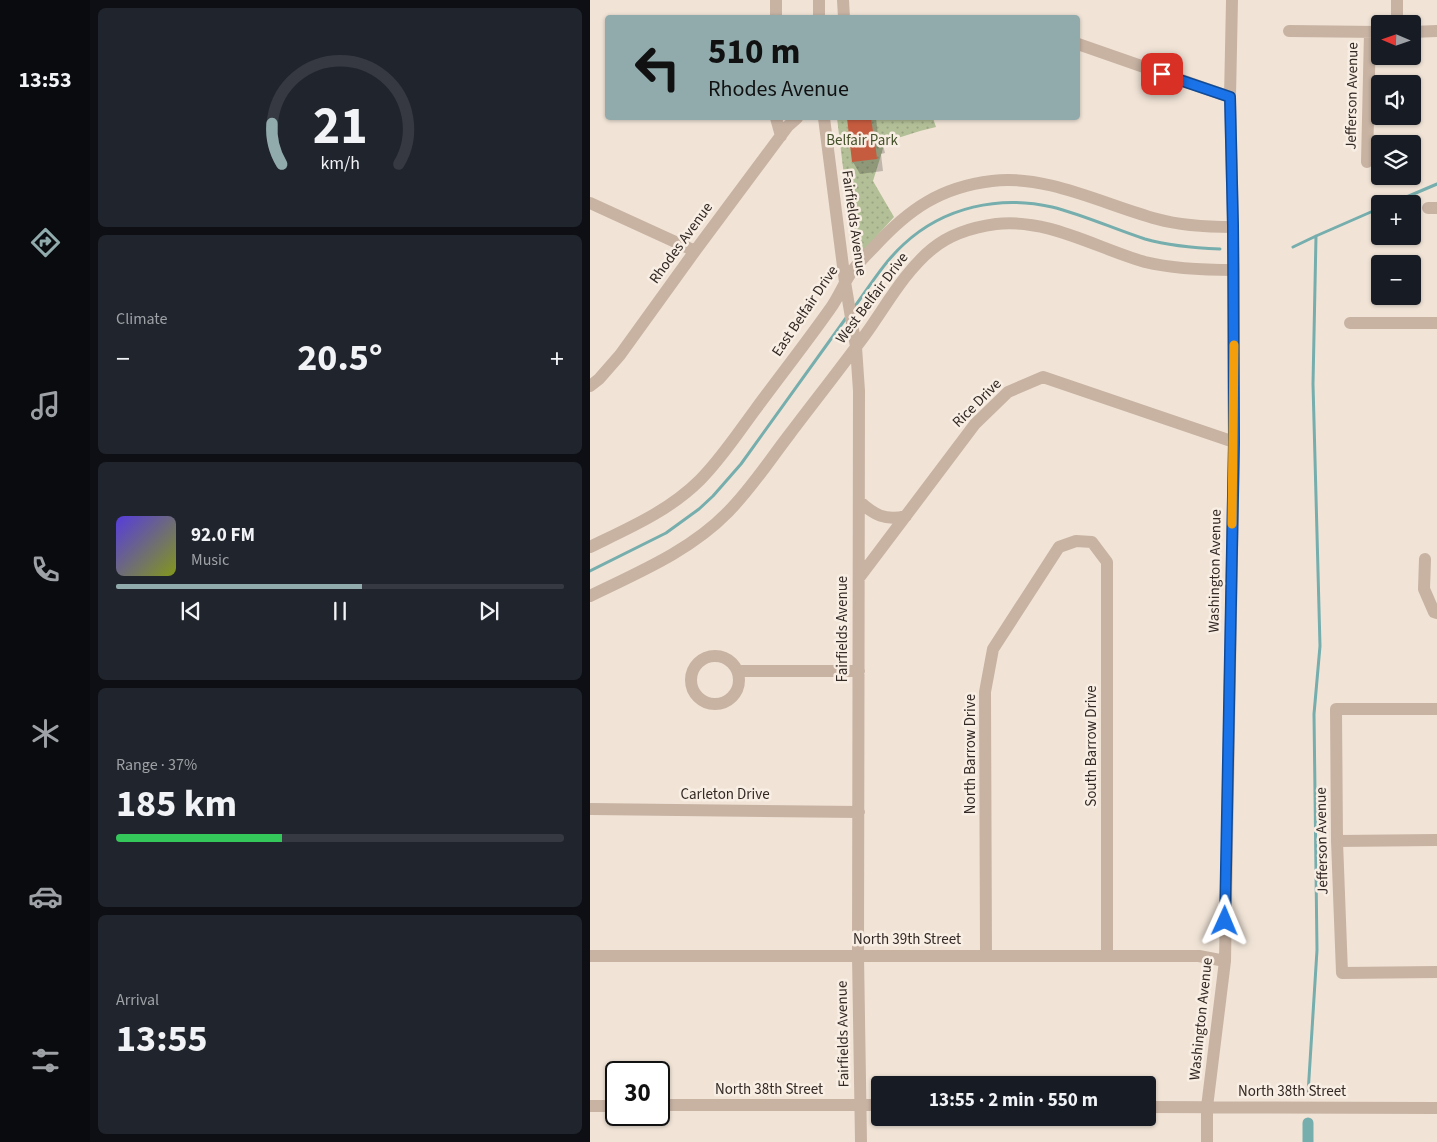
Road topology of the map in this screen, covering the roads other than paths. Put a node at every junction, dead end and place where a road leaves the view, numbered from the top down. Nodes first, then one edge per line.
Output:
1 (776, 0) edge
2 (818, 0) edge
3 (843, 0) edge
4 (1232, 0) edge
5 (1397, 0) edge
6 (776, 15) edge
7 (818, 15) edge
8 (844, 15) edge
9 (1397, 15) edge
10 (1289, 31) dead end
11 (1437, 31) edge
12 (1371, 32) edge
13 (1421, 32) edge
14 (1080, 45) edge
15 (1373, 65) edge
16 (1230, 97) junction
17 (777, 120) edge
18 (796, 120) edge
19 (824, 120) edge
20 (781, 136) junction
21 (1367, 162) dead end
22 (590, 203) edge
23 (1233, 226) junction
24 (695, 250) junction
25 (1234, 270) junction
26 (845, 282) junction
27 (1437, 322) edge
28 (1350, 323) dead end
29 (855, 342) junction
30 (590, 386) edge
31 (1234, 442) junction
32 (859, 501) junction
33 (906, 516) junction
34 (1092, 542) joint
35 (590, 547) edge
36 (1425, 559) dead end
37 (858, 578) junction
38 (590, 596) edge
39 (1437, 613) edge
40 (738, 671) dead end
41 (858, 671) junction
42 (1437, 709) edge
43 (590, 809) edge
44 (859, 812) junction
45 (1437, 840) edge
46 (1337, 841) junction
47 (986, 955) junction
48 (590, 956) edge
49 (858, 956) junction
50 (1107, 956) junction
51 (1224, 960) junction
52 (1437, 972) edge
53 (861, 1105) junction
54 (871, 1105) edge
55 (590, 1106) edge
56 (605, 1106) edge
57 (670, 1106) edge
58 (1156, 1107) edge
59 (1207, 1107) junction
60 (1437, 1108) edge
61 (860, 1142) edge
62 (1207, 1142) edge

1 - 6 street
2 - 7 street
3 - 8 street
4 - 16 street, Washington Avenue
5 - 9 street
10 - 12 street
11 - 13 street
14 - 16 street
15 - 21 street, Jefferson Avenue
16 - 23 street, Washington Avenue
17 - 20 street
18 - 20 street, Rhodes Avenue
19 - 26 street, Fairfields Avenue
20 - 24 street, Rhodes Avenue
22 - 24 street
23 - 25 street, Washington Avenue
23 - 26 street, East Belfair Drive
24 - 30 street, Rhodes Avenue
25 - 29 street, West Belfair Drive
25 - 31 street, Washington Avenue
26 - 29 street, Fairfields Avenue
26 - 35 street, East Belfair Drive
27 - 28 street
29 - 32 street, Fairfields Avenue
29 - 38 street, West Belfair Drive
31 - 33 street, Rice Drive
31 - 51 street, Washington Avenue
32 - 33 street
32 - 37 street, Fairfields Avenue
33 - 37 street, Rice Drive
34 - 47 street, North Barrow Drive
34 - 50 street, South Barrow Drive
36 - 39 street
37 - 41 street, Fairfields Avenue
40 - 41 street
41 - 44 street, Fairfields Avenue
42 - 46 street, Jefferson Avenue
43 - 44 street, Carleton Drive
44 - 49 street, Fairfields Avenue
45 - 46 street
46 - 52 street, Jefferson Avenue
47 - 49 street, North 39th Street
47 - 50 street, North 39th Street
48 - 49 street, North 39th Street
49 - 53 street, Fairfields Avenue
50 - 51 street, North 39th Street
51 - 59 street, Washington Avenue
53 - 54 street, North 38th Street
53 - 57 street, North 38th Street
53 - 61 street, Fairfields Avenue
55 - 56 street
58 - 59 street, North 38th Street
59 - 60 street, North 38th Street
59 - 62 street, Washington Avenue

